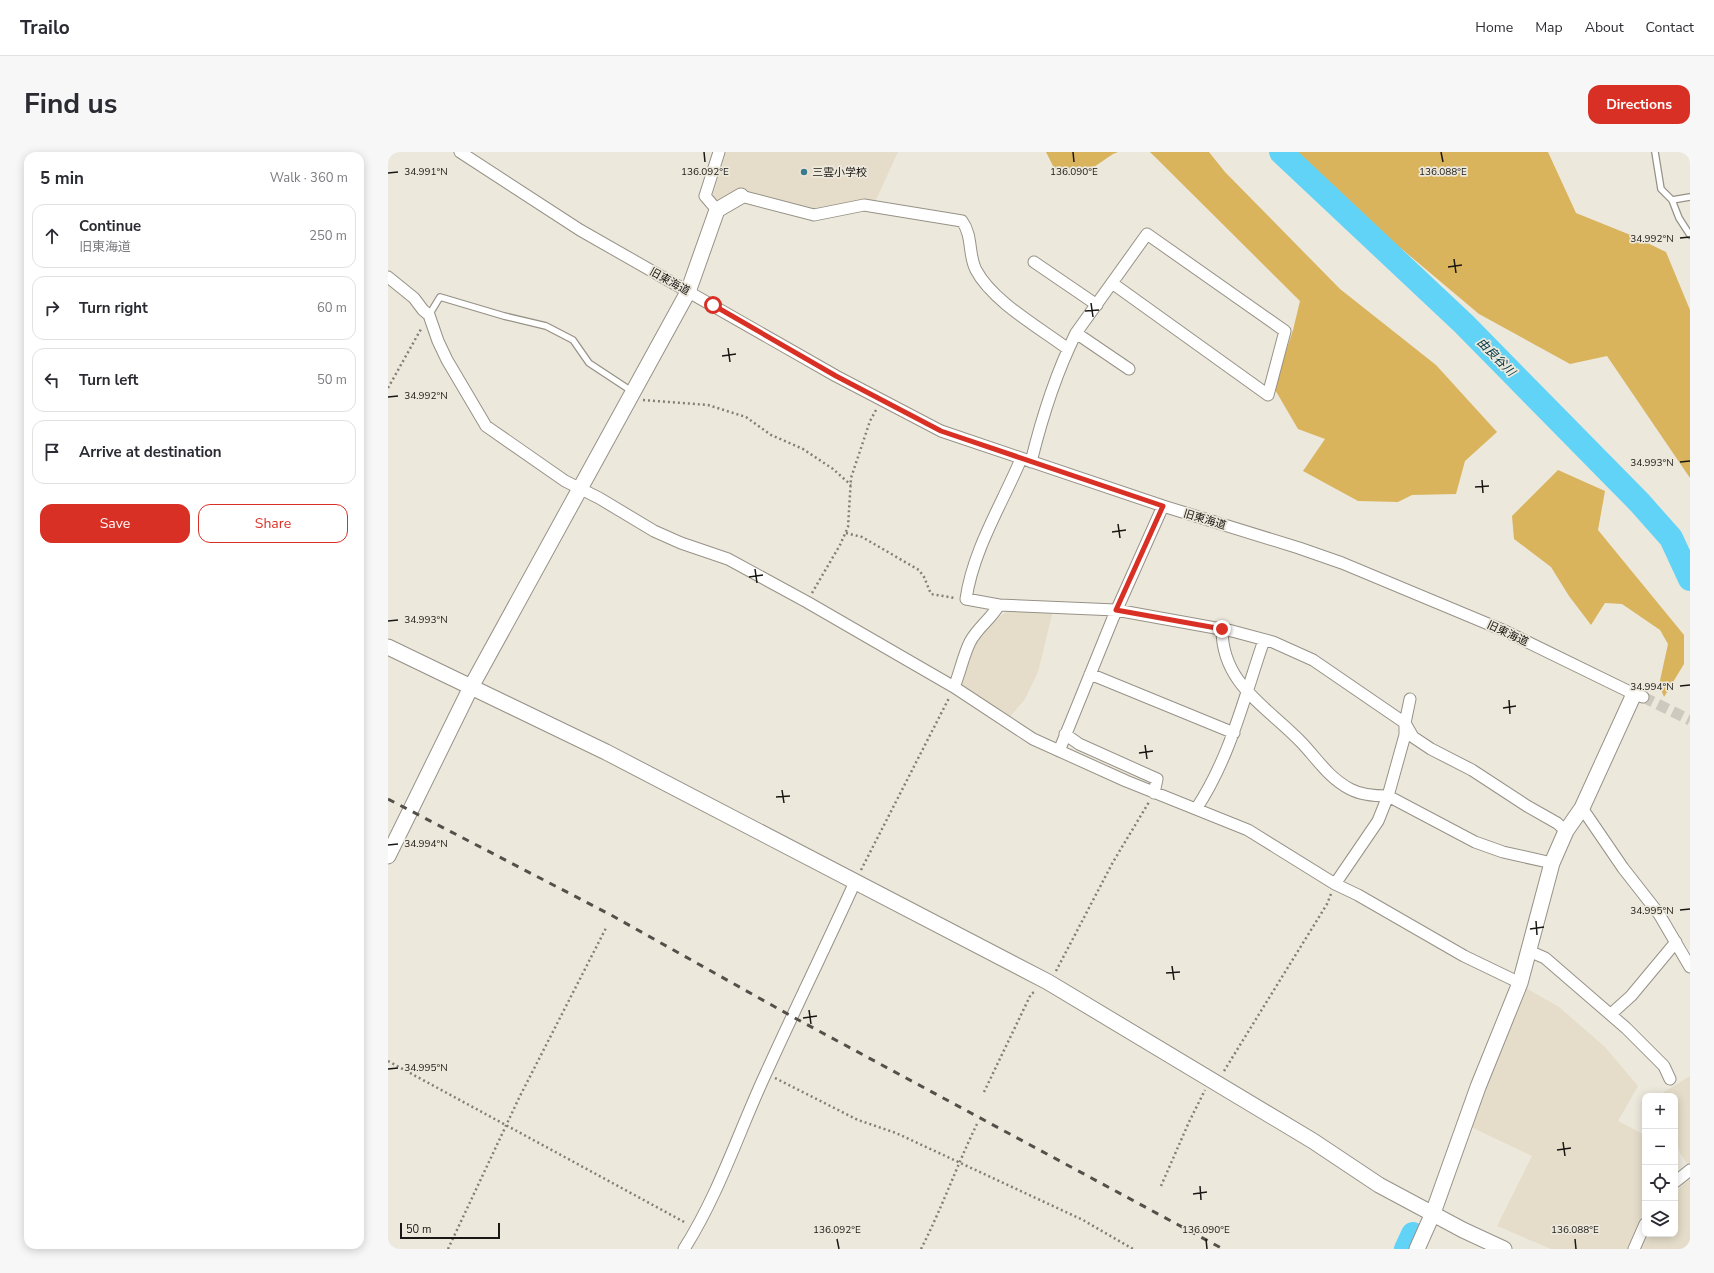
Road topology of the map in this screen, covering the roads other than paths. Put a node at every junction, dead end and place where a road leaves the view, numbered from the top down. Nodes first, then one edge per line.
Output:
1 (460, 152) edge
2 (719, 152) edge
3 (1655, 152) edge
4 (741, 196) joint
5 (1690, 197) edge
6 (1672, 200) junction
7 (717, 210) junction
8 (1690, 235) edge
9 (1034, 262) dead end
10 (388, 277) edge
11 (1112, 283) junction
12 (688, 292) junction
13 (1097, 305) junction
14 (429, 315) junction
15 (1076, 333) junction
16 (1068, 349) junction
17 (1128, 369) dead end
18 (631, 396) junction
19 (1026, 461) junction
20 (581, 488) junction
21 (1163, 506) junction
22 (999, 605) junction
23 (1116, 610) junction
24 (1222, 629) junction
25 (1264, 640) junction
26 (388, 646) edge
27 (1090, 674) junction
28 (471, 687) junction
29 (954, 687) junction
30 (1246, 692) junction
31 (1638, 696) joint
32 (1410, 699) dead end
33 (1405, 723) junction
34 (1234, 732) junction
35 (1066, 734) junction
36 (1059, 751) junction
37 (1154, 793) junction
38 (1388, 796) junction
39 (1582, 808) junction
40 (1196, 809) junction
41 (1566, 831) junction
42 (388, 856) edge
43 (1552, 863) junction
44 (855, 882) junction
45 (1335, 884) junction
46 (1676, 942) junction
47 (1529, 951) junction
48 (1690, 967) edge
49 (1520, 983) junction
50 (1611, 1014) junction
51 (1670, 1079) dead end
52 (1690, 1170) edge
53 (1678, 1180) edge
54 (1433, 1213) junction
55 (1642, 1231) edge
56 (684, 1249) edge
57 (1417, 1249) edge
58 (1504, 1249) edge
59 (1634, 1249) edge

1 - 12 street, 旧東海道
2 - 7 street
3 - 6 lane
4 - 7 street
4 - 16 street
5 - 6 lane
6 - 8 lane
7 - 12 street
9 - 13 street
10 - 14 street
11 - 11 street
11 - 13 street
12 - 18 street
12 - 19 street, 旧東海道
13 - 15 street
14 - 18 lane
14 - 20 street
15 - 16 street
15 - 17 street
16 - 19 street
18 - 20 street
19 - 21 street, 旧東海道
19 - 22 street
20 - 28 street
20 - 29 street
21 - 23 street
21 - 31 street, 旧東海道
22 - 23 street
22 - 29 street
23 - 24 street
23 - 27 street
24 - 25 street
24 - 30 street
25 - 30 street
25 - 33 street
26 - 28 street
27 - 34 street
27 - 35 street
28 - 42 street
28 - 44 street
29 - 36 street
30 - 34 street
30 - 38 street
31 - 39 street
32 - 33 street
33 - 38 street
33 - 41 street
34 - 40 street
35 - 36 street
35 - 37 street
36 - 37 street
37 - 40 street
38 - 43 street
38 - 45 street
39 - 41 street
39 - 46 street
40 - 45 street
41 - 43 street
43 - 47 street
44 - 54 street
44 - 56 street
45 - 49 street
46 - 48 street
46 - 50 street
47 - 49 street
47 - 50 street
49 - 54 street
50 - 51 street
52 - 53 street
54 - 57 street
54 - 58 street
55 - 59 street

